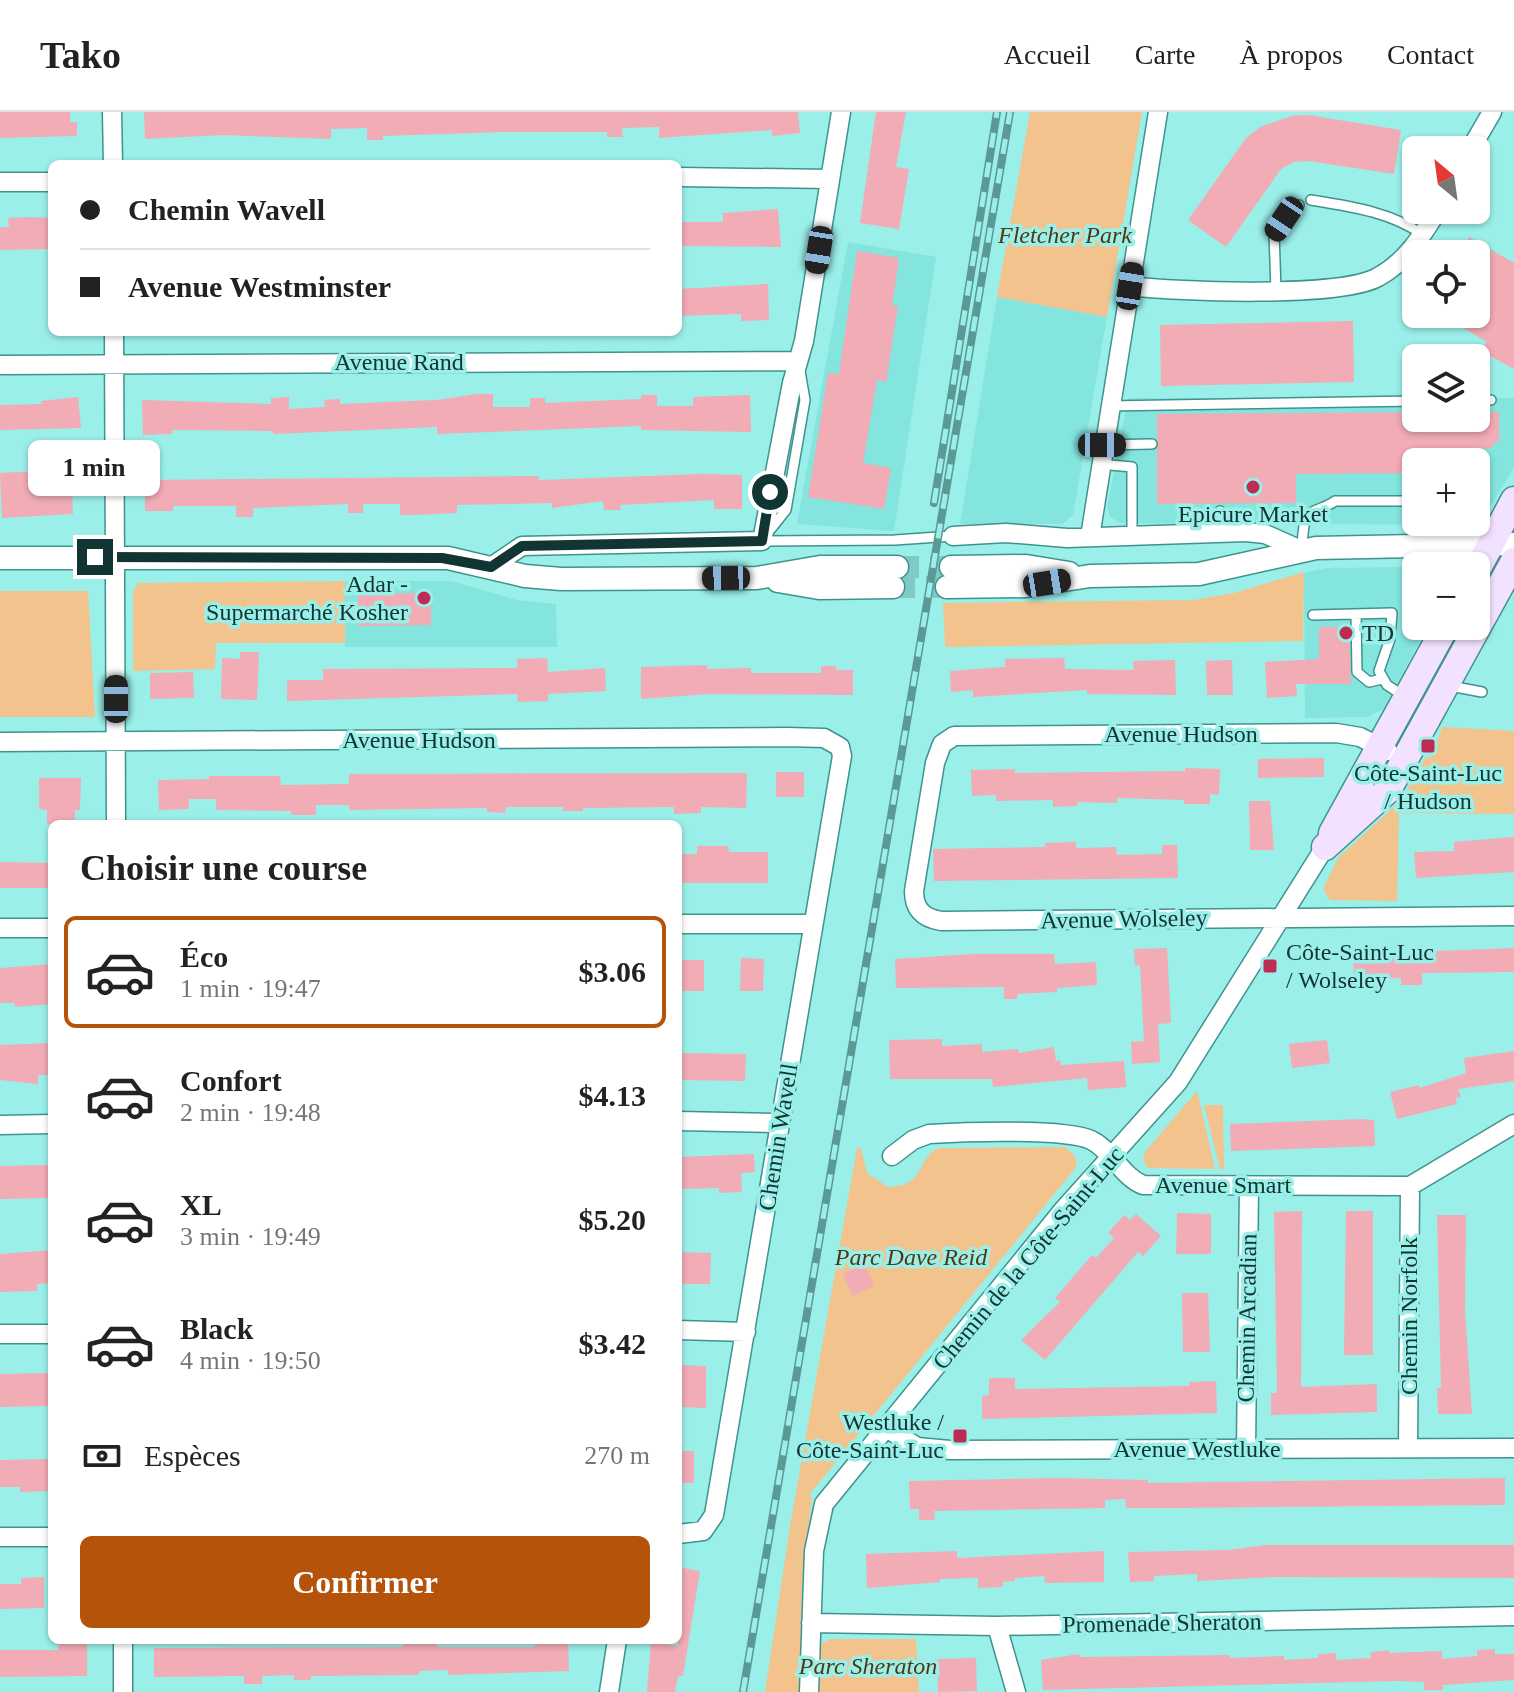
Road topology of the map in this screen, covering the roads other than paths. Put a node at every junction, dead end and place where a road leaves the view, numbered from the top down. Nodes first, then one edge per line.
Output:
1 (112, 112) edge
2 (841, 112) edge
3 (1158, 112) edge
4 (1492, 112) edge
5 (1478, 136) edge
6 (113, 160) edge
7 (682, 177) edge
8 (830, 179) junction
9 (0, 182) edge
10 (48, 182) edge
11 (1311, 200) dead end
12 (1299, 205) dead end
13 (1430, 224) edge
14 (1423, 235) junction
15 (1130, 286) junction
16 (1276, 290) junction
17 (114, 336) edge
18 (798, 361) junction
19 (114, 364) junction
20 (0, 365) edge
21 (1402, 401) edge
22 (1108, 406) junction
23 (1152, 444) dead end
24 (1100, 454) junction
25 (1514, 500) edge
26 (1402, 501) edge
27 (1220, 511) dead end
28 (1220, 533) junction
29 (953, 536) joint
30 (1090, 537) junction
31 (1132, 537) junction
32 (762, 541) junction
33 (1502, 544) edge
34 (1301, 550) junction
35 (0, 558) edge
36 (116, 558) junction
37 (1514, 561) edge
38 (491, 567) junction
39 (895, 577) tunnel mouth
40 (949, 577) tunnel mouth
41 (1356, 614) junction
42 (1313, 615) dead end
43 (1438, 640) edge
44 (1382, 679) junction
45 (1447, 684) junction
46 (1482, 692) dead end
47 (1407, 697) junction
48 (1431, 712) junction
49 (951, 737) joint
50 (116, 741) junction
51 (0, 742) edge
52 (836, 743) joint
53 (1378, 746) junction
54 (1405, 760) junction
55 (116, 820) edge
56 (1325, 847) junction
57 (1514, 916) edge
58 (1280, 917) junction
59 (682, 924) edge
60 (813, 924) junction
61 (0, 928) edge
62 (48, 928) edge
63 (682, 1121) edge
64 (780, 1123) junction
65 (48, 1124) edge
66 (1514, 1124) edge
67 (0, 1125) edge
68 (892, 1156) dead end
69 (1112, 1157) junction
70 (1249, 1186) junction
71 (1410, 1186) junction
72 (682, 1330) edge
73 (746, 1332) junction
74 (0, 1334) edge
75 (48, 1334) edge
76 (885, 1427) junction
77 (1408, 1447) junction
78 (1514, 1448) edge
79 (1246, 1449) junction
80 (682, 1533) edge
81 (0, 1537) edge
82 (48, 1537) edge
83 (1514, 1616) edge
84 (811, 1623) junction
85 (997, 1626) junction
86 (123, 1644) edge
87 (616, 1644) edge
88 (123, 1692) edge
89 (609, 1692) edge
90 (809, 1692) edge
91 (1016, 1692) edge

1 - 6 street
2 - 8 street
3 - 15 street
4 - 5 street
7 - 8 street
8 - 18 street
9 - 10 street
11 - 14 lane
12 - 16 lane
13 - 14 street
14 - 16 street
15 - 16 street
15 - 22 street
17 - 19 street
18 - 19 street, Avenue Rand
18 - 32 street
19 - 20 street, Avenue Rand
19 - 36 street
21 - 22 lane
22 - 24 street
23 - 24 lane
24 - 30 street
24 - 31 lane
25 - 33 main road
26 - 34 lane
27 - 28 lane
28 - 31 street
28 - 34 street
29 - 30 street
29 - 32 lane
30 - 31 street
32 - 38 street
33 - 34 street
34 - 40 street
35 - 36 street
36 - 38 street
36 - 50 street
37 - 45 main road, Chemin de la Côte-Saint-Luc
38 - 39 street
41 - 42 lane
41 - 44 lane
41 - 44 lane
43 - 47 main road, Chemin de la Côte-Saint-Luc
44 - 47 lane
45 - 46 lane
45 - 48 main road, Chemin de la Côte-Saint-Luc
47 - 48 lane
47 - 53 main road, Chemin de la Côte-Saint-Luc
48 - 54 main road, Chemin de la Côte-Saint-Luc
49 - 53 street, Avenue Hudson
49 - 58 street, Avenue Wolseley
50 - 51 street, Avenue Hudson
50 - 52 street, Avenue Hudson
50 - 55 street
52 - 60 street, Chemin Wavell
53 - 54 street, Avenue Hudson
53 - 56 main road, Chemin de la Côte-Saint-Luc
54 - 56 main road, Chemin de la Côte-Saint-Luc
56 - 58 street, Chemin de la Côte-Saint-Luc
57 - 58 street, Avenue Wolseley
58 - 69 street, Chemin de la Côte-Saint-Luc
59 - 60 street
60 - 64 street, Chemin Wavell
61 - 62 street
63 - 64 street
64 - 73 street, Chemin Wavell
65 - 67 street
66 - 71 street
68 - 69 street, Avenue Smart
69 - 70 street, Avenue Smart
69 - 76 street, Chemin de la Côte-Saint-Luc
70 - 71 street, Avenue Smart
70 - 79 street, Chemin Arcadian
71 - 77 street, Chemin Norfolk
72 - 73 street
73 - 80 street, Chemin Wavell
74 - 75 street
76 - 79 street, Avenue Westluke
76 - 84 street, Chemin de la Côte-Saint-Luc
77 - 78 street, Avenue Westluke
77 - 79 street, Avenue Westluke
81 - 82 street
83 - 85 street, Promenade Sheraton
84 - 85 street, Promenade Sheraton
84 - 90 street, Chemin de la Côte-Saint-Luc
85 - 91 street
86 - 88 street
87 - 89 street

